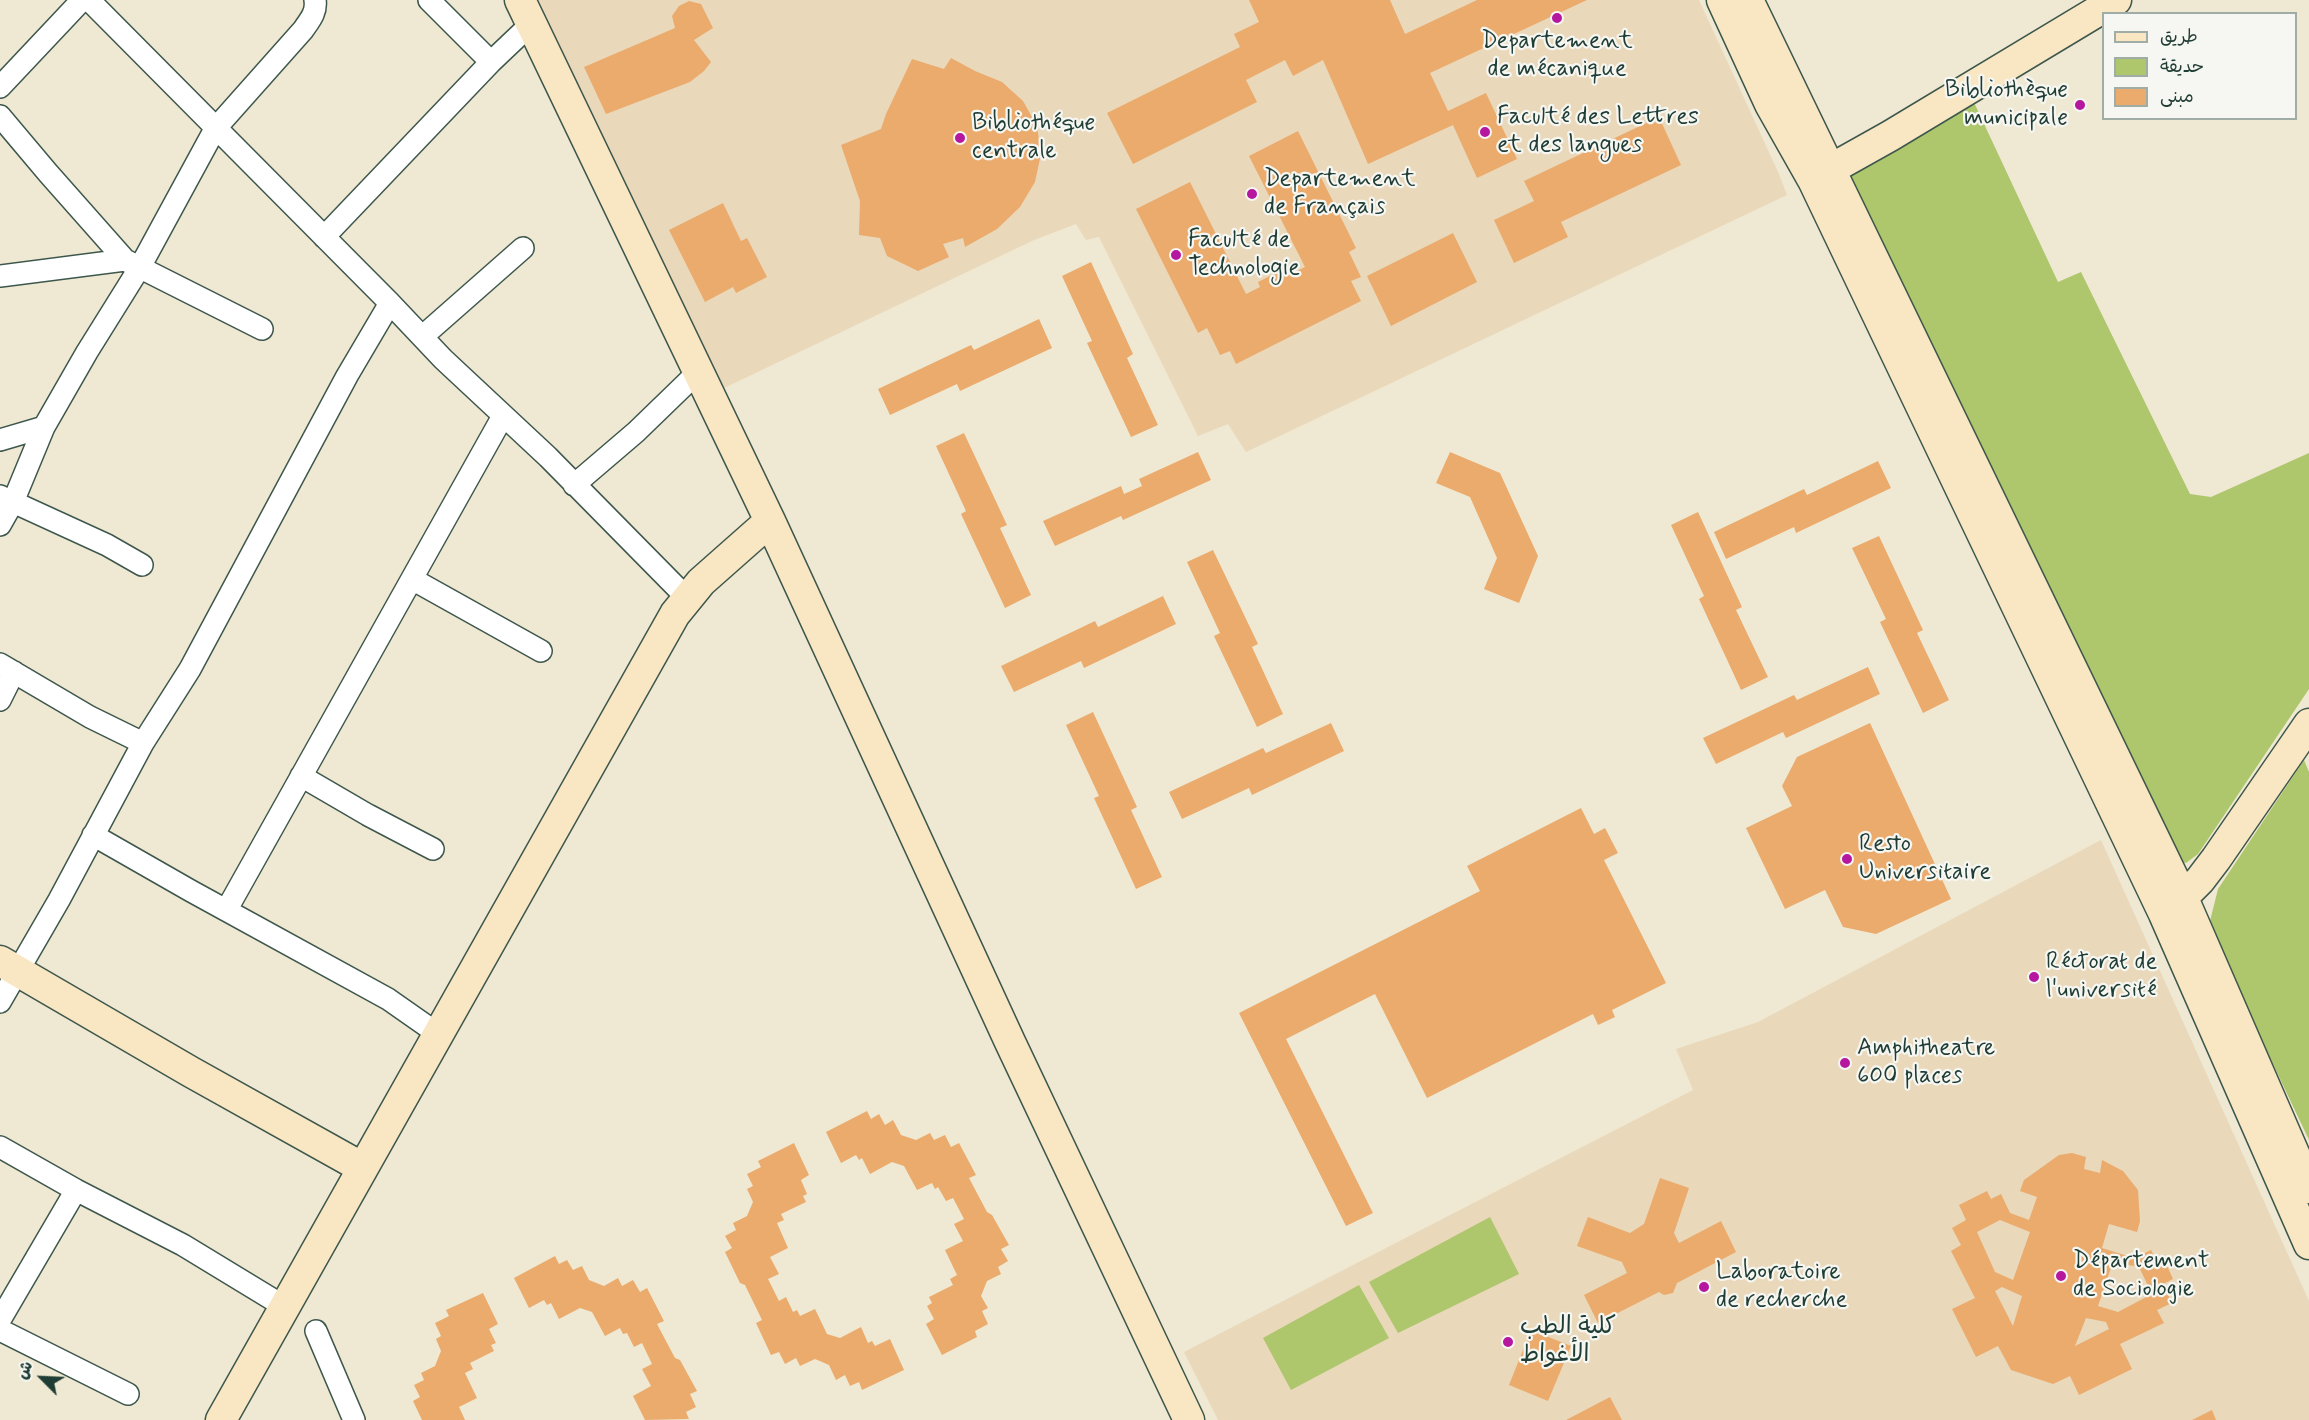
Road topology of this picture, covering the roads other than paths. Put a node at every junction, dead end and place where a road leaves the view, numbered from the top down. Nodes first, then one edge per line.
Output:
1 (82, 0) edge
2 (89, 0) edge
3 (315, 0) edge
4 (429, 0) edge
5 (1722, 0) edge
6 (1748, 0) edge
7 (2116, 0) edge
8 (526, 12) edge
9 (491, 62) junction
10 (0, 87) edge
11 (0, 116) edge
12 (215, 129) junction
13 (1822, 175) junction
14 (324, 237) junction
15 (523, 248) dead end
16 (133, 263) junction
17 (0, 276) edge
18 (390, 303) junction
19 (262, 328) dead end
20 (423, 336) junction
21 (699, 370) junction
22 (503, 416) junction
23 (44, 427) junction
24 (0, 440) edge
25 (574, 485) junction
26 (7, 498) edge
27 (770, 521) junction
28 (0, 525) edge
29 (142, 566) dead end
30 (412, 579) junction
31 (687, 598) junction
32 (541, 651) dead end
33 (7, 668) edge
34 (0, 700) edge
35 (2308, 730) edge
36 (143, 743) junction
37 (302, 776) junction
38 (93, 834) junction
39 (433, 849) dead end
40 (2174, 906) junction
41 (227, 909) junction
42 (9, 966) edge
43 (0, 1002) edge
44 (438, 1034) junction
45 (0, 1147) edge
46 (363, 1168) junction
47 (2309, 1188) edge
48 (76, 1190) junction
49 (2309, 1244) edge
50 (285, 1307) junction
51 (0, 1320) edge
52 (0, 1330) edge
53 (316, 1331) dead end
54 (128, 1394) dead end
55 (350, 1417) edge
56 (221, 1420) edge
57 (1189, 1420) edge

1 - 10 street
2 - 12 street
3 - 12 street
4 - 9 street
5 - 13 street
6 - 13 street
7 - 13 street
8 - 9 street
8 - 21 street
9 - 14 street
11 - 16 street
12 - 14 street
12 - 16 street
13 - 40 street
14 - 18 street
15 - 20 street
16 - 17 street
16 - 19 street
16 - 23 street
18 - 20 street
18 - 36 street
20 - 22 street
21 - 25 street
21 - 27 street
22 - 25 street
22 - 30 street
23 - 24 street
23 - 26 street
25 - 31 street
26 - 28 street
26 - 29 street
27 - 31 street
27 - 57 street
30 - 32 street
30 - 37 street
31 - 44 street
33 - 34 street
33 - 36 street
35 - 40 street
36 - 38 street
37 - 39 street
37 - 41 street
38 - 41 street
38 - 42 street
40 - 47 street
40 - 49 street
41 - 44 street
42 - 43 street
42 - 46 street
44 - 46 street
45 - 48 street
46 - 50 street
48 - 50 street
48 - 51 street
50 - 56 street
52 - 54 street
53 - 55 street

